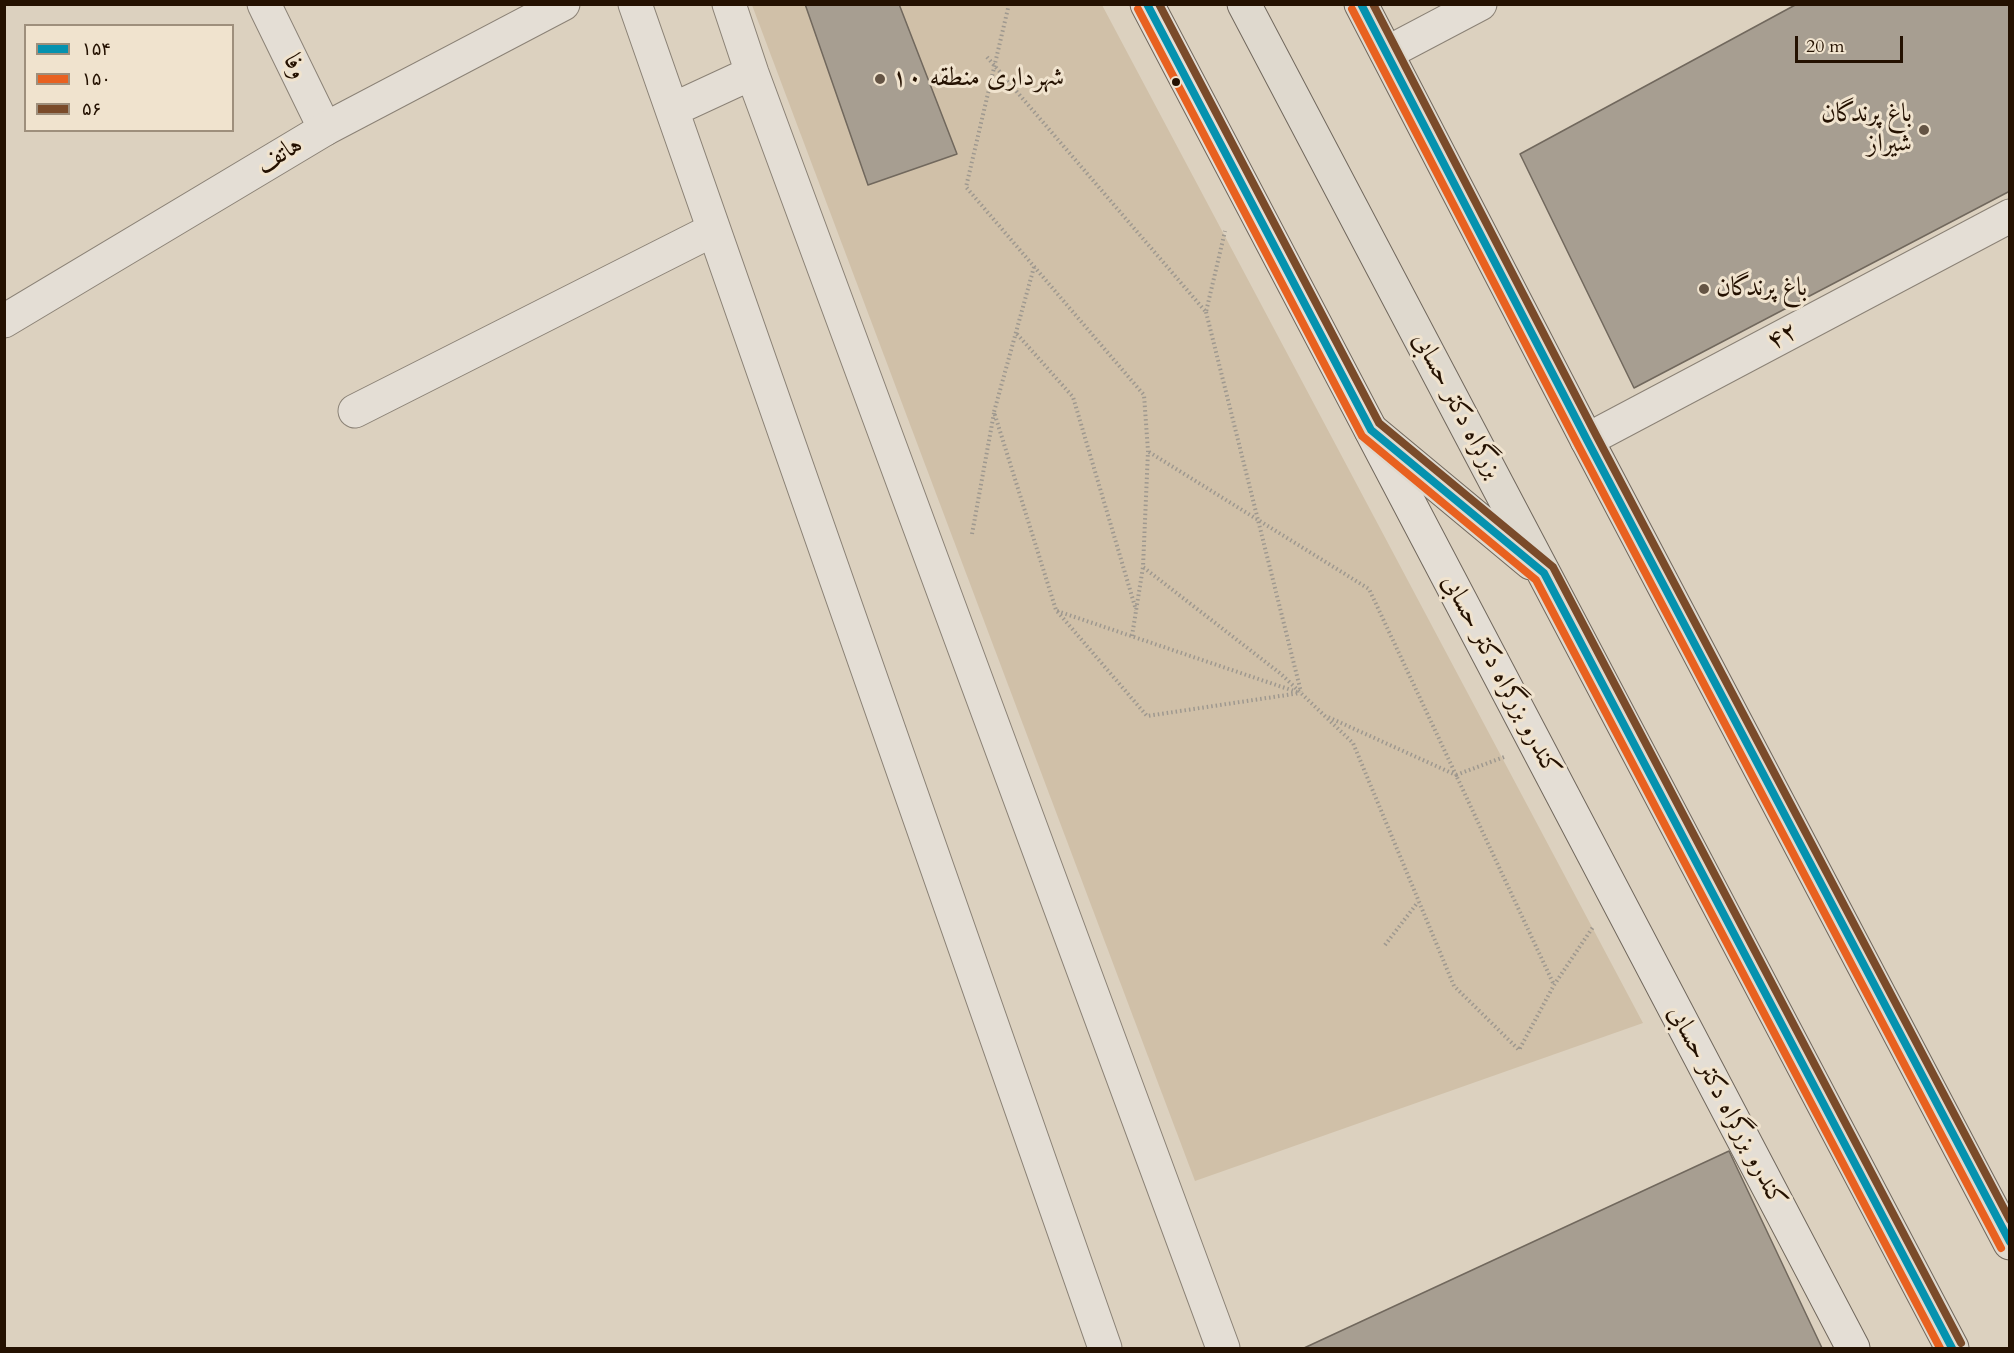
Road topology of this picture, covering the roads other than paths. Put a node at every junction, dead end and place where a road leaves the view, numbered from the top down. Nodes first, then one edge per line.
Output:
1 (264, 4) edge
2 (634, 4) edge
3 (729, 4) edge
4 (1147, 4) edge
5 (1245, 4) edge
6 (1361, 4) edge
7 (1480, 4) edge
8 (556, 6) edge
9 (1387, 53) junction
10 (752, 73) junction
11 (672, 110) junction
12 (325, 129) junction
13 (2010, 216) edge
14 (713, 230) junction
15 (4, 321) edge
16 (355, 411) dead end
17 (1371, 430) junction
18 (1587, 440) junction
19 (1544, 573) junction
20 (2010, 1243) edge
21 (1105, 1348) edge
22 (1223, 1348) edge
23 (1853, 1348) edge
24 (1952, 1348) edge

1 - 12 street, وفا
2 - 11 street
3 - 10 street
4 - 17 street, کندرو بزرگراه دکتر حسابی
5 - 19 highway, بزرگراه دکتر حسابی
6 - 9 highway
7 - 9 street
8 - 12 street, هاتف
9 - 18 highway
10 - 11 street
10 - 22 street
11 - 14 street
12 - 15 street, هاتف
13 - 18 street, ۴۲
14 - 16 street
14 - 21 street
17 - 19 highway
17 - 23 street, کندرو بزرگراه دکتر حسابی
18 - 20 highway
19 - 24 highway, بزرگراه دکتر حسابی

